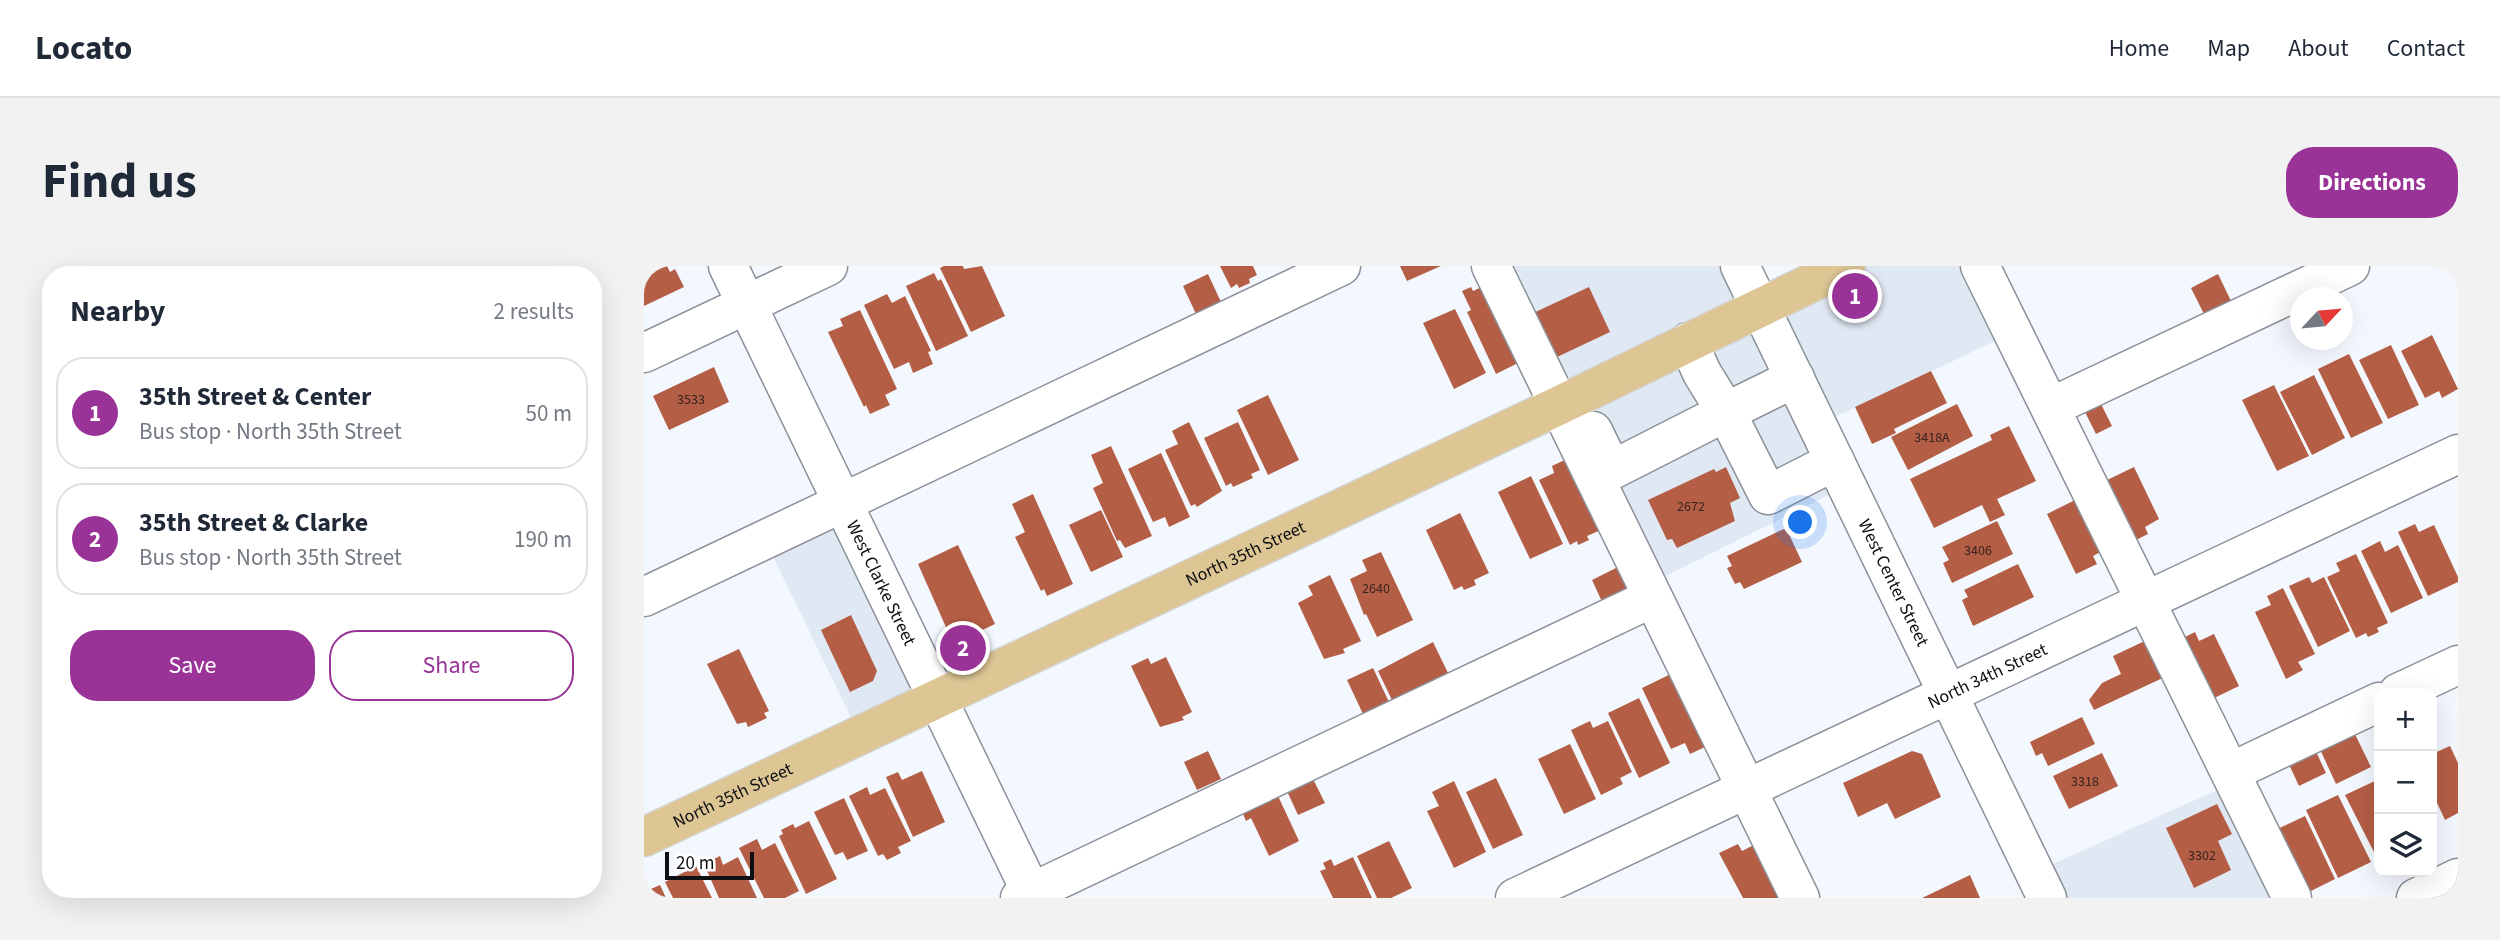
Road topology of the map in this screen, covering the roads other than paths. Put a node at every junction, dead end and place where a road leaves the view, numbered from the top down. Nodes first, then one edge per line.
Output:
1 (728, 266) edge
2 (828, 266) edge
3 (1341, 266) edge
4 (1491, 266) edge
5 (1740, 266) edge
6 (1846, 266) edge
7 (1980, 266) edge
8 (2350, 266) edge
9 (746, 304) junction
10 (1760, 307) junction
11 (1688, 342) junction
12 (644, 353) edge
13 (1795, 378) junction
14 (1568, 401) junction
15 (2051, 407) junction
16 (1726, 412) junction
17 (2458, 454) edge
18 (1835, 461) junction
19 (842, 504) junction
20 (644, 597) edge
21 (1652, 598) junction
22 (2147, 601) junction
23 (2458, 665) edge
24 (2409, 688) edge
25 (1949, 694) junction
26 (936, 698) junction
27 (2374, 704) edge
28 (2231, 772) junction
29 (1745, 789) junction
30 (644, 836) edge
31 (2458, 878) edge
32 (1029, 896) edge
33 (1515, 898) edge
34 (1800, 898) edge
35 (2047, 898) edge
36 (2292, 898) edge
37 (2416, 898) edge

1 - 9 street, West Clarke Street
2 - 9 street
3 - 19 street
4 - 14 street
5 - 10 street, West Center Street
6 - 10 main road, North 35th Street
7 - 15 street
8 - 15 street
9 - 12 street
9 - 19 street, West Clarke Street
10 - 11 main road, North 35th Street
10 - 13 street, West Center Street
11 - 14 main road, North 35th Street
11 - 16 street
13 - 16 street
13 - 18 street, West Center Street
14 - 16 street
14 - 21 street
14 - 26 main road, North 35th Street
15 - 22 street
16 - 18 street
17 - 22 street, North 34th Street
18 - 25 street, West Center Street
19 - 20 street
19 - 26 street, West Clarke Street
21 - 29 street
21 - 32 street
22 - 25 street, North 34th Street
22 - 28 street
23 - 24 street
25 - 29 street, North 34th Street
25 - 35 street, West Center Street
26 - 30 main road, North 35th Street
26 - 32 street, West Clarke Street
27 - 28 street
28 - 36 street
29 - 33 street, North 34th Street
29 - 34 street
31 - 37 street

